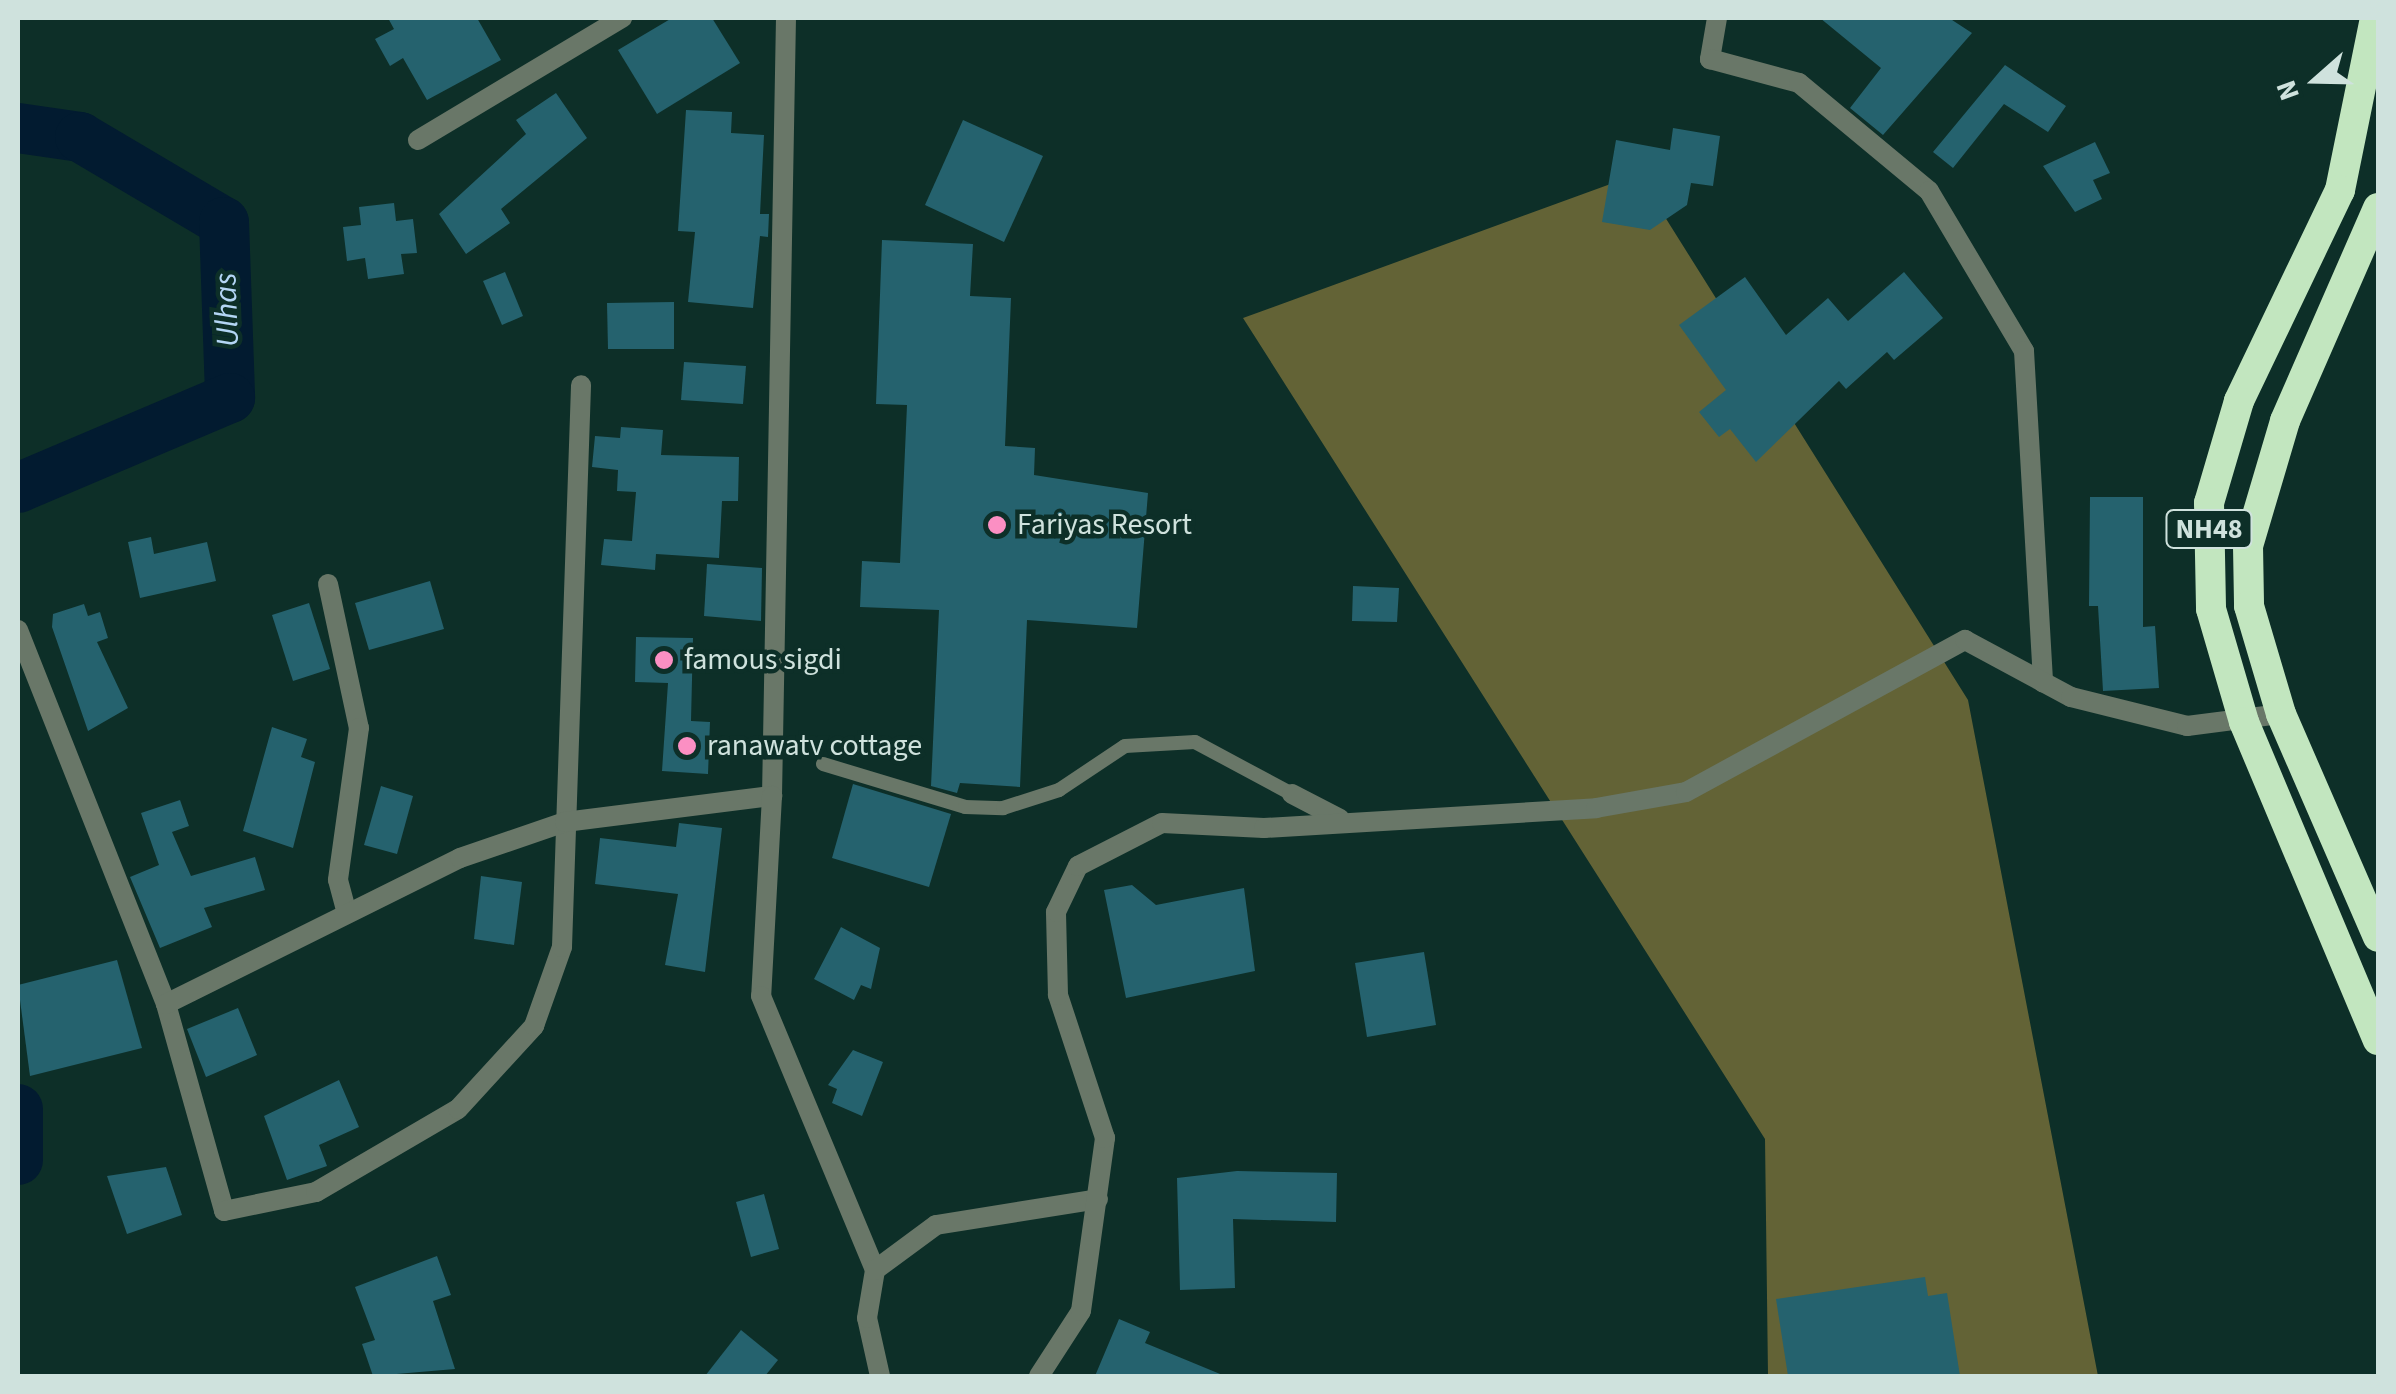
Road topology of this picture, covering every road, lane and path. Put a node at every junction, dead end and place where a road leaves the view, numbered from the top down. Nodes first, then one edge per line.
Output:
1 (622, 18) edge
2 (786, 18) edge
3 (1717, 18) edge
4 (2375, 18) edge
5 (418, 140) dead end
6 (2378, 208) edge
7 (581, 385) dead end
8 (328, 584) dead end
9 (18, 630) edge
10 (2043, 682) junction
11 (2281, 714) junction
12 (2244, 722) junction
13 (823, 764) dead end
14 (1292, 794) joint
15 (772, 796) junction
16 (1340, 819) junction
17 (565, 822) junction
18 (346, 909) junction
19 (2378, 937) edge
20 (166, 1004) junction
21 (2378, 1040) edge
22 (1098, 1200) junction
23 (874, 1270) junction
24 (880, 1376) edge
25 (1039, 1376) edge

1 - 5 street
2 - 15 street
3 - 10 street
4 - 12 highway, NH48
6 - 11 highway, NH48
7 - 17 street
8 - 18 street
9 - 20 street
10 - 12 street
10 - 16 street
11 - 12 street
11 - 19 highway, NH48
12 - 21 highway, NH48
13 - 14 lane
14 - 16 street
15 - 17 street
15 - 23 street
16 - 22 street
17 - 18 street
17 - 20 street
18 - 20 street
22 - 23 street
22 - 25 street
23 - 24 street

